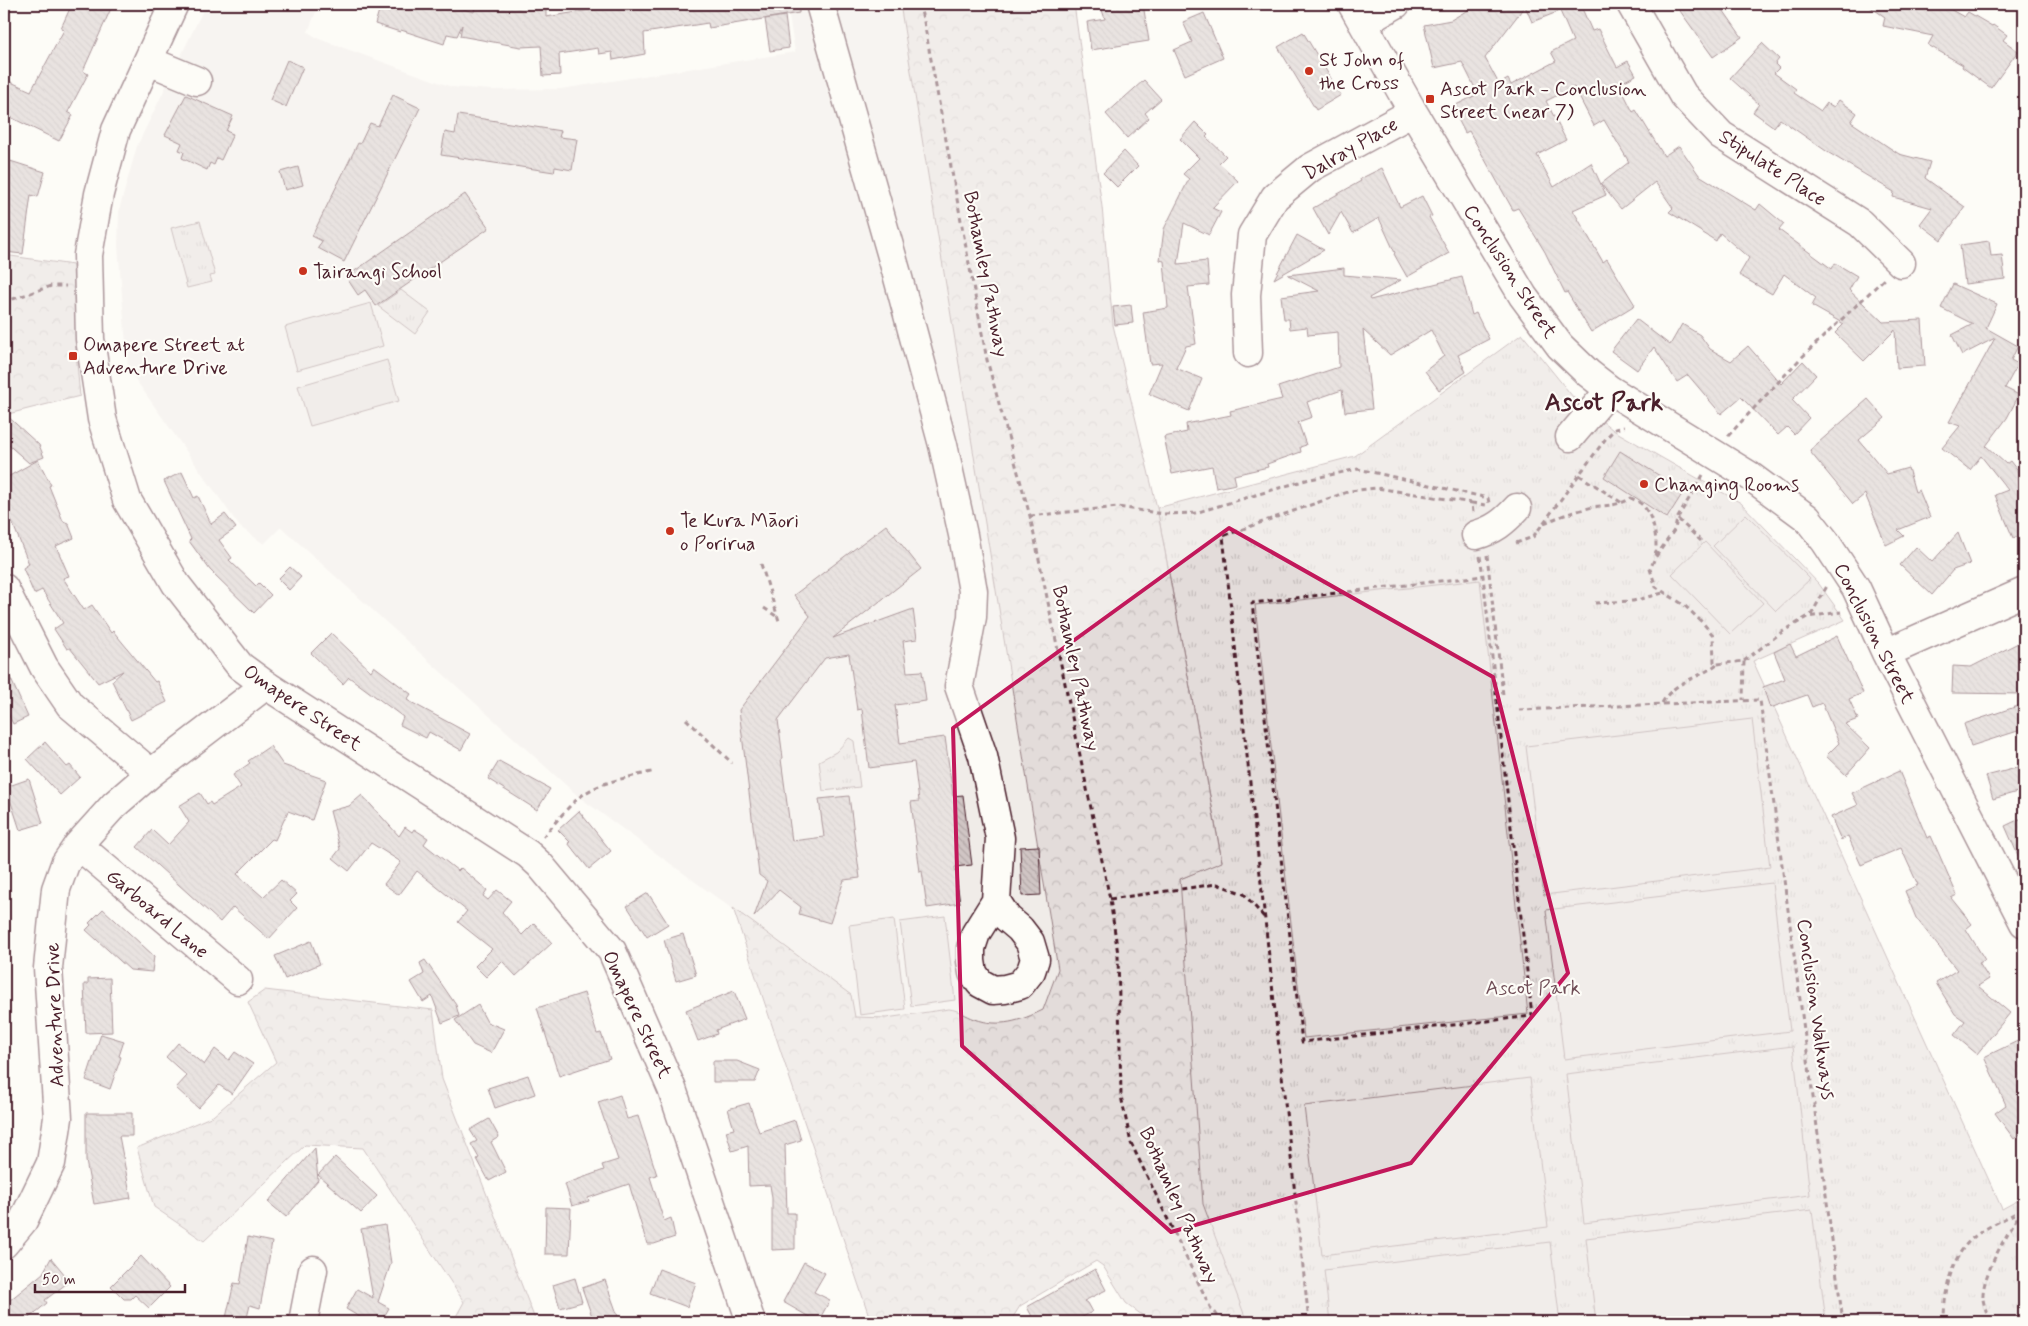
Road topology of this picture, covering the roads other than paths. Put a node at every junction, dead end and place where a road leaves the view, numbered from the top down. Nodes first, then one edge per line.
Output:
1 (174, 4) edge
2 (820, 4) edge
3 (1396, 4) edge
4 (1631, 4) edge
5 (1358, 13) edge
6 (149, 61) junction
7 (197, 81) dead end
8 (1413, 112) junction
9 (1901, 263) dead end
10 (1248, 353) dead end
11 (1610, 390) junction
12 (1570, 437) dead end
13 (1504, 507) road end
14 (1479, 543) road end
15 (4, 588) edge
16 (2024, 592) edge
17 (1886, 653) junction
18 (266, 685) junction
19 (151, 773) junction
20 (78, 845) junction
21 (996, 901) dead end
22 (2024, 923) edge
23 (238, 980) dead end
24 (4, 1244) edge
25 (313, 1270) dead end
26 (303, 1322) edge
27 (750, 1322) edge

1 - 6 street, Omapere Street
2 - 21 street
3 - 5 street
4 - 9 street, Stipulate Place
5 - 8 street, Conclusion Street
6 - 7 street
6 - 18 street, Omapere Street
8 - 10 street, Dalray Place
8 - 11 street, Conclusion Street
11 - 12 street
11 - 17 street, Conclusion Street
13 - 14 street
15 - 19 street
16 - 17 street
17 - 22 street, Conclusion Street
18 - 19 street, Adventure Drive
18 - 27 street, Omapere Street
19 - 20 street, Adventure Drive
20 - 23 street, Garboard Lane
20 - 24 street, Adventure Drive
25 - 26 street

